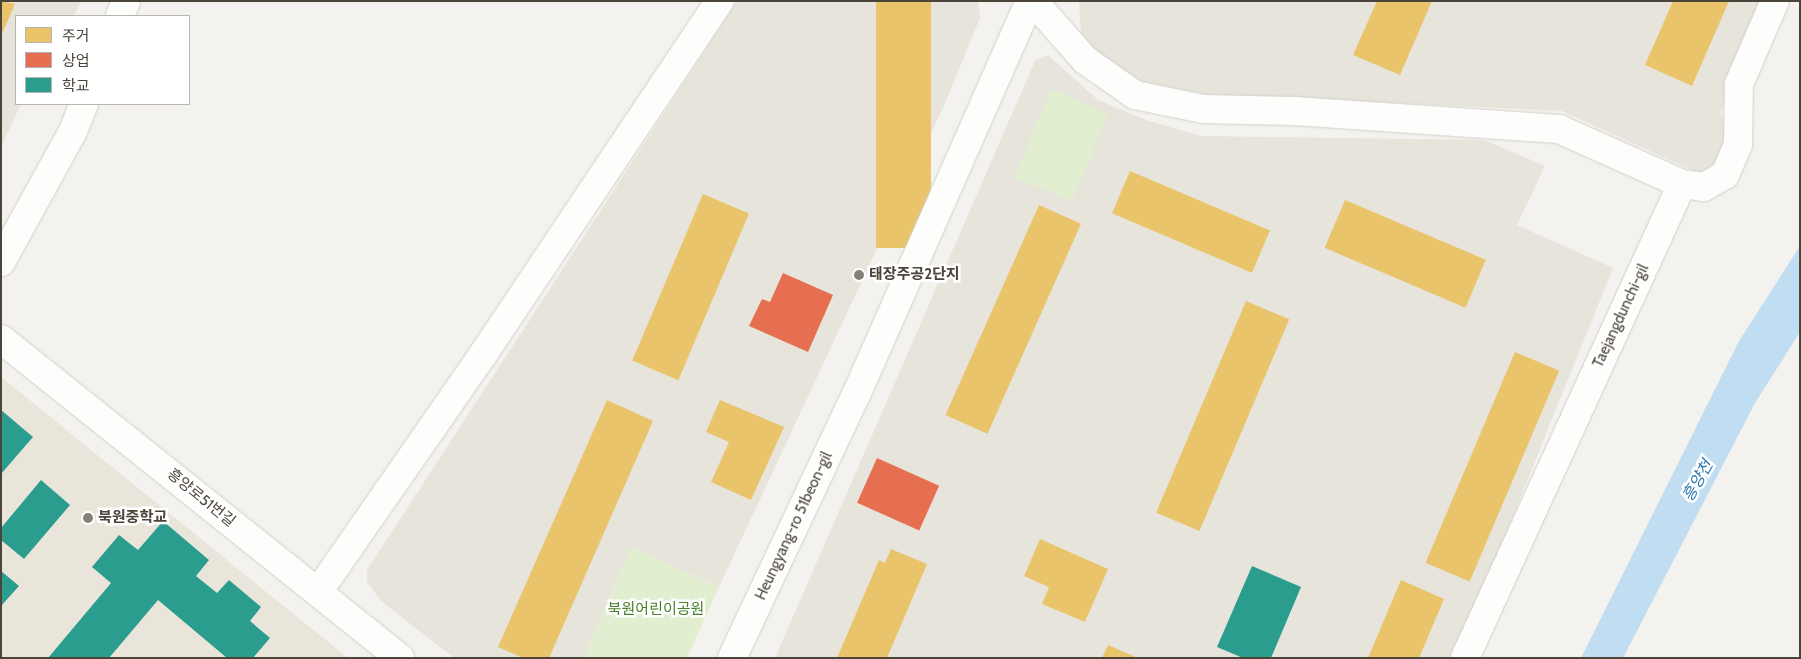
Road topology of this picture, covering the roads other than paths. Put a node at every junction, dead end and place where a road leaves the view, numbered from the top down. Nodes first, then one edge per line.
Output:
1 (126, 1) edge
2 (720, 1) edge
3 (1031, 1) edge
4 (1775, 1) edge
5 (120, 15) edge
6 (84, 105) edge
7 (1682, 184) junction
8 (1, 262) edge
9 (1, 339) edge
10 (318, 592) junction
11 (400, 658) edge
12 (732, 658) edge
13 (1465, 658) edge

1 - 5 street
2 - 10 street
3 - 7 street
3 - 12 street, Heungyang-ro 51beon-gil
4 - 7 street
6 - 8 street
7 - 13 street, Taejangdunchi-gil
9 - 10 street, 흥양로51번길
10 - 11 street, 흥양로51번길

